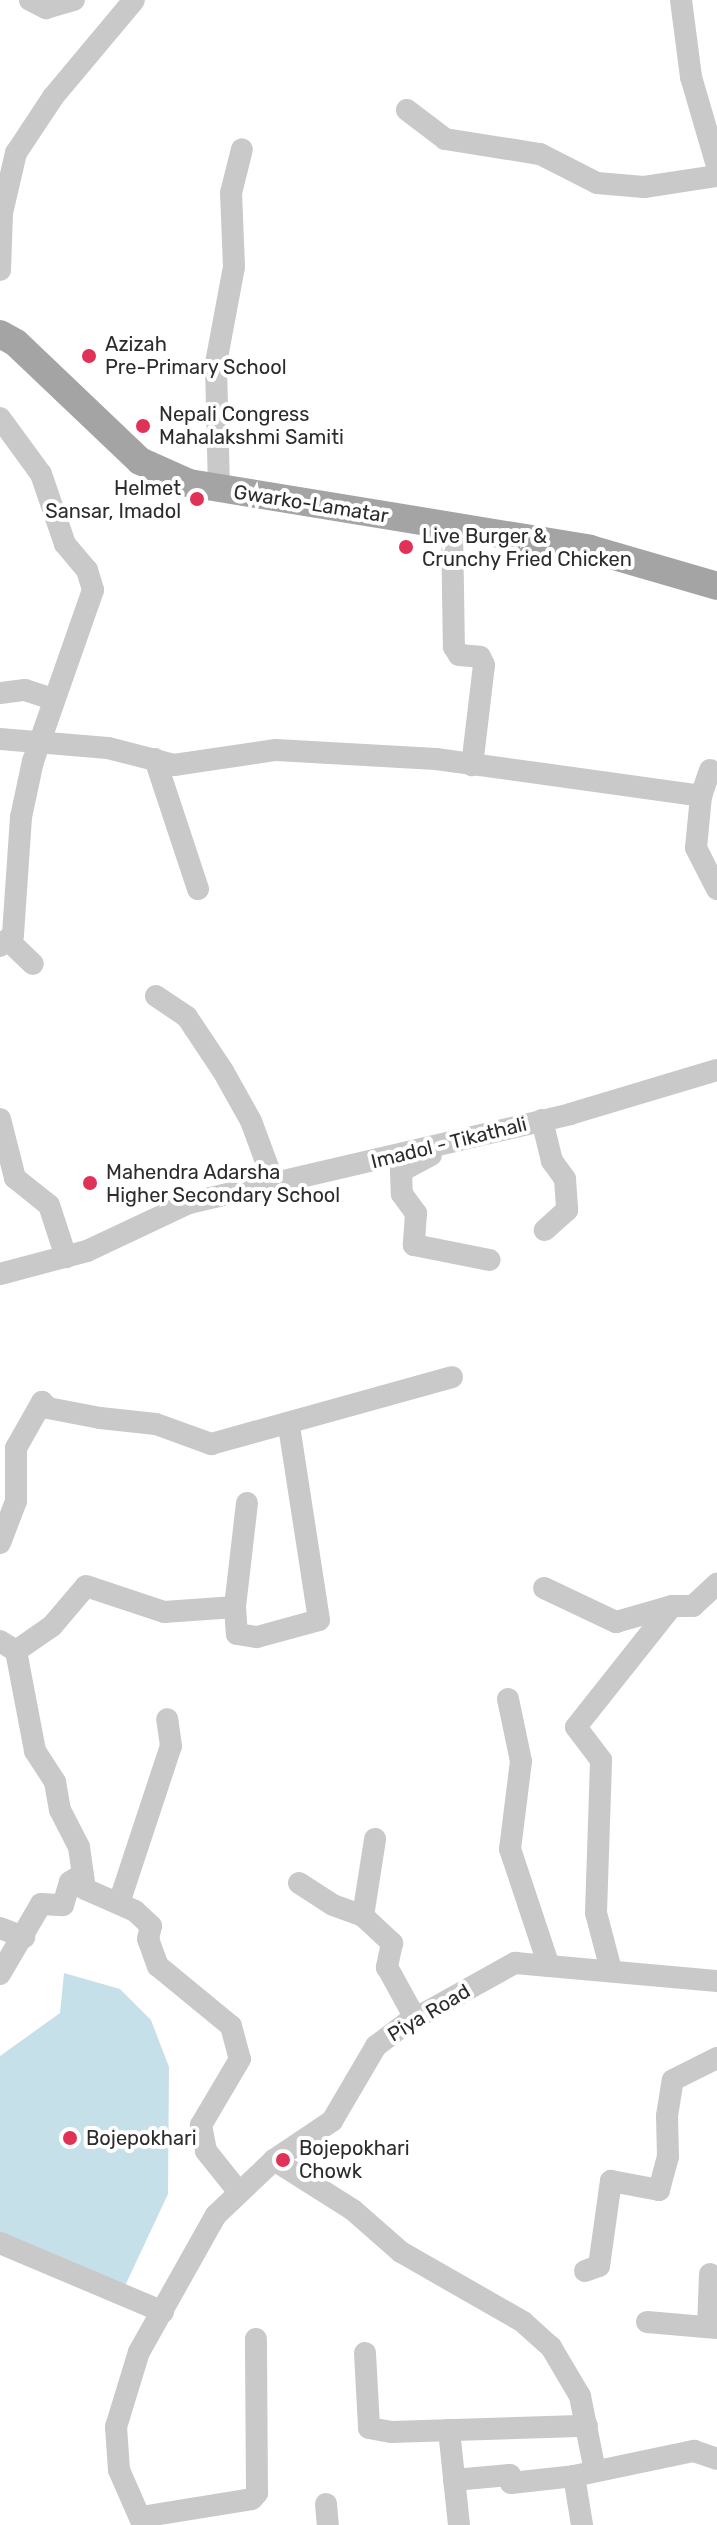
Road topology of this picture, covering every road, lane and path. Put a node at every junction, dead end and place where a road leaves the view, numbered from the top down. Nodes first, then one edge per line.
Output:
1 (30, 0) edge
2 (74, 0) edge
3 (681, 0) edge
4 (125, 3) edge
5 (407, 110) dead end
6 (242, 149) dead end
7 (717, 166) edge
8 (717, 176) edge
9 (0, 270) edge
10 (0, 334) edge
11 (0, 418) edge
12 (219, 489) junction
13 (452, 526) junction
14 (717, 586) edge
15 (0, 693) edge
16 (53, 699) junction
17 (0, 739) edge
18 (40, 743) junction
19 (155, 759) junction
20 (472, 765) junction
21 (710, 770) dead end
22 (701, 796) junction
23 (198, 889) dead end
24 (717, 889) edge
25 (5, 943) edge
26 (33, 964) dead end
27 (156, 996) dead end
28 (717, 1070) edge
29 (0, 1119) edge
30 (542, 1120) junction
31 (453, 1141) junction
32 (275, 1186) junction
33 (545, 1230) dead end
34 (66, 1257) junction
35 (490, 1260) dead end
36 (0, 1274) edge
37 (452, 1377) dead end
38 (289, 1426) junction
39 (247, 1503) dead end
40 (0, 1543) edge
41 (717, 1584) edge
42 (544, 1588) dead end
43 (672, 1606) junction
44 (235, 1607) junction
45 (8, 1646) edge
46 (508, 1699) dead end
47 (167, 1719) dead end
48 (375, 1839) dead end
49 (83, 1874) junction
50 (299, 1883) dead end
51 (119, 1903) junction
52 (363, 1916) junction
53 (0, 1928) edge
54 (24, 1937) junction
55 (549, 1966) junction
56 (611, 1970) junction
57 (0, 1974) edge
58 (717, 1981) edge
59 (415, 2018) junction
60 (717, 2058) edge
61 (274, 2160) junction
62 (238, 2191) junction
63 (0, 2243) edge
64 (585, 2271) dead end
65 (710, 2274) dead end
66 (163, 2312) junction
67 (647, 2322) dead end
68 (713, 2328) edge
69 (256, 2339) dead end
70 (365, 2353) dead end
71 (587, 2426) junction
72 (449, 2430) junction
73 (717, 2459) edge
74 (584, 2474) junction
75 (454, 2480) junction
76 (142, 2521) edge
77 (575, 2524) edge
78 (459, 2525) edge

1 - 2 street
3 - 7 street
4 - 9 street
5 - 8 street
6 - 12 street
10 - 12 main road, Gwarko-Lamatar
11 - 16 street
12 - 13 main road, Gwarko-Lamatar
13 - 14 main road, Gwarko-Lamatar
13 - 20 street
15 - 16 street
16 - 18 street
17 - 18 street
18 - 19 street
18 - 25 street
19 - 20 street
19 - 23 street
20 - 22 street
21 - 22 street
22 - 24 street
25 - 26 street
27 - 32 street
28 - 30 street, Imadol - Tikathali
29 - 34 street
30 - 31 street, Imadol - Tikathali
30 - 33 street
31 - 32 street, Imadol - Tikathali
31 - 35 street
32 - 34 street, Imadol - Tikathali
34 - 36 street, Imadol - Tikathali
37 - 38 street
38 - 40 street
38 - 44 street
39 - 44 street
41 - 43 street
42 - 43 street
43 - 56 street
44 - 45 street
45 - 49 street
46 - 55 street
47 - 51 street
48 - 52 street
49 - 51 street
49 - 54 street
50 - 52 street
51 - 62 street
52 - 59 street
53 - 54 street
54 - 57 street
55 - 56 street, Piya Road
55 - 59 street, Piya Road
56 - 58 street, Piya Road
59 - 61 street, Piya Road
60 - 64 street
61 - 62 street, Piya Road
61 - 71 street
62 - 66 street, Piya Road
63 - 66 street
65 - 68 street
66 - 76 street, Piya Road
67 - 68 street
69 - 76 street
70 - 72 street
71 - 72 street
71 - 74 street
72 - 75 street
73 - 74 street
74 - 75 street
74 - 77 street
75 - 78 street

